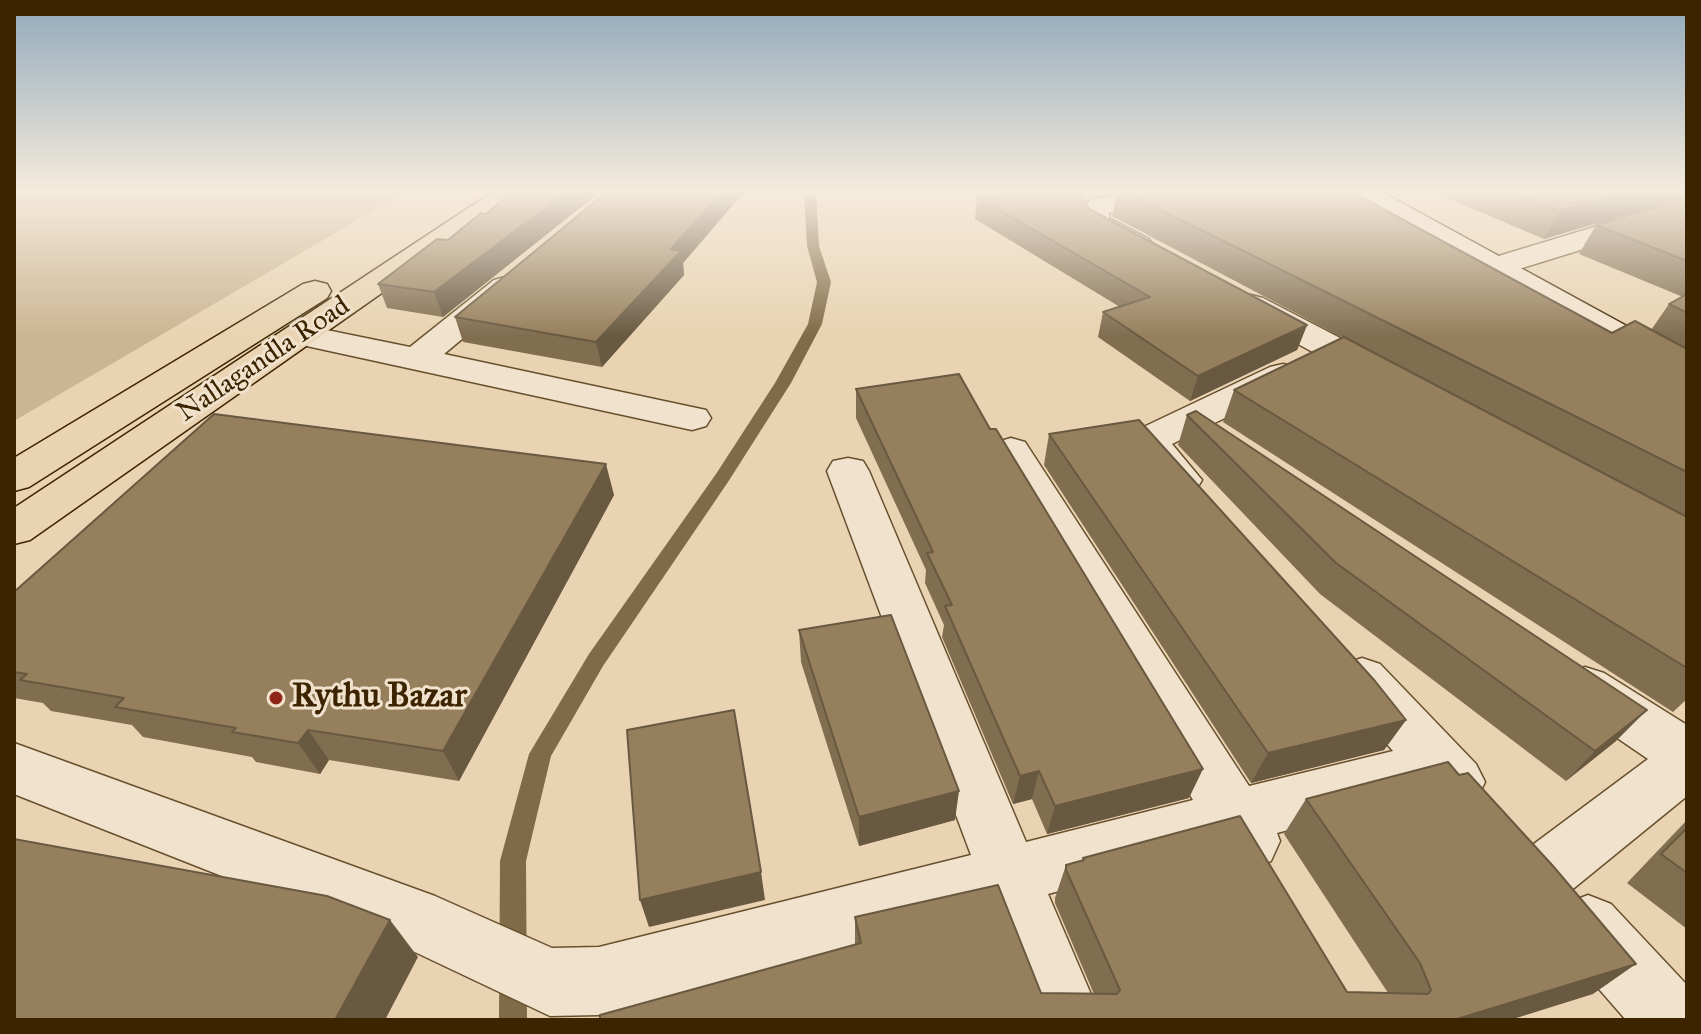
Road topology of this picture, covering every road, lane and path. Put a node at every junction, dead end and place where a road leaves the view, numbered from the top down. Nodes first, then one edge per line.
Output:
1 (395, 239) edge
2 (442, 239) edge
3 (1127, 239) edge
4 (1443, 239) edge
5 (1586, 239) edge
6 (1166, 260) edge
7 (534, 264) edge
8 (1493, 268) junction
9 (1223, 290) edge
10 (302, 335) junction
11 (1335, 349) junction
12 (417, 359) junction
13 (1687, 374) edge
14 (1403, 386) edge
15 (692, 418) dead end
16 (1011, 451) edge
17 (848, 471) dead end
18 (14, 477) edge
19 (1209, 511) edge
20 (14, 529) edge
21 (1335, 649) edge
22 (1546, 662) edge
23 (1687, 755) edge
24 (1687, 762) edge
25 (1440, 764) junction
26 (14, 768) edge
27 (1236, 817) junction
28 (1514, 846) junction
29 (1010, 878) junction
30 (1277, 885) edge
31 (1067, 1020) edge
32 (1672, 1020) edge

1 - 18 main road, Nallagandla Road
2 - 10 main road, Nallagandla Road
3 - 6 street
4 - 8 street
5 - 8 street
7 - 12 street
8 - 13 street
9 - 11 street
10 - 12 street
10 - 20 main road, Nallagandla Road
11 - 14 street
11 - 19 street
12 - 15 street
16 - 27 street
17 - 29 street
21 - 25 street
22 - 23 street
24 - 28 street
25 - 27 street
25 - 28 street
26 - 29 street
27 - 29 street
27 - 30 street
28 - 32 street
29 - 31 street

